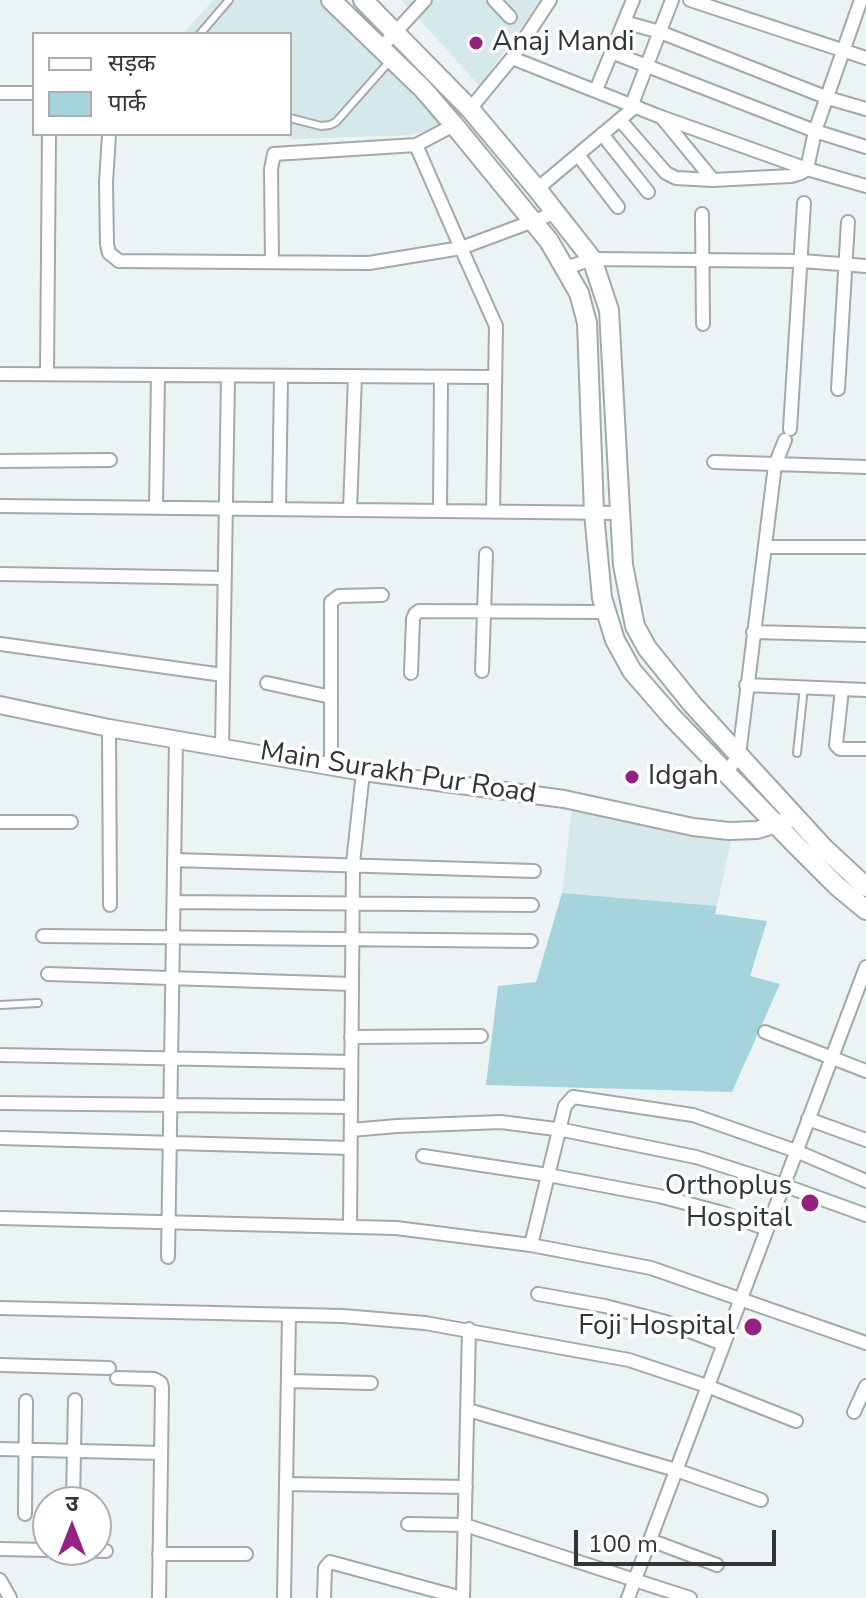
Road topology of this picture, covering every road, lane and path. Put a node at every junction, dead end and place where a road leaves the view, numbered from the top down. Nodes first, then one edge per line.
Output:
1 (229, 0) edge
2 (331, 0) edge
3 (363, 0) edge
4 (494, 0) edge
5 (550, 0) edge
6 (633, 0) edge
7 (672, 0) edge
8 (690, 0) edge
9 (861, 0) edge
10 (422, 1) edge
11 (510, 17) dead end
12 (624, 22) junction
13 (396, 31) junction
14 (202, 32) edge
15 (660, 32) junction
16 (611, 52) junction
17 (844, 52) junction
18 (386, 54) junction
19 (512, 58) junction
20 (866, 58) edge
21 (647, 66) junction
22 (596, 90) junction
23 (0, 93) edge
24 (32, 93) edge
25 (828, 98) junction
26 (634, 105) junction
27 (470, 109) junction
28 (866, 109) edge
29 (661, 117) junction
30 (292, 119) edge
31 (620, 120) junction
32 (454, 125) junction
33 (815, 131) junction
34 (602, 134) junction
35 (49, 136) edge
36 (109, 136) edge
37 (416, 145) junction
38 (866, 147) edge
39 (578, 155) junction
40 (807, 169) junction
41 (713, 180) junction
42 (866, 186) edge
43 (537, 189) junction
44 (648, 192) dead end
45 (804, 203) dead end
46 (618, 207) dead end
47 (555, 213) junction
48 (702, 214) dead end
49 (533, 220) junction
50 (848, 222) dead end
51 (461, 248) junction
52 (592, 259) junction
53 (703, 260) junction
54 (802, 261) junction
55 (272, 262) junction
56 (847, 265) junction
57 (866, 266) edge
58 (566, 268) junction
59 (703, 324) dead end
60 (0, 374) edge
61 (47, 374) junction
62 (158, 375) junction
63 (228, 376) junction
64 (281, 376) junction
65 (355, 376) junction
66 (441, 377) junction
67 (495, 377) junction
68 (838, 389) dead end
69 (110, 460) dead end
70 (0, 461) edge
71 (714, 462) dead end
72 (775, 465) junction
73 (866, 467) edge
74 (0, 506) edge
75 (156, 508) junction
76 (226, 509) junction
77 (279, 509) junction
78 (350, 510) junction
79 (440, 511) junction
80 (493, 512) junction
81 (594, 513) junction
82 (619, 513) junction
83 (765, 547) junction
84 (866, 547) edge
85 (486, 554) dead end
86 (0, 574) edge
87 (225, 578) junction
88 (382, 595) dead end
89 (484, 611) junction
90 (605, 612) junction
91 (753, 632) junction
92 (866, 635) edge
93 (0, 644) edge
94 (482, 671) dead end
95 (411, 673) dead end
96 (223, 675) junction
97 (267, 683) dead end
98 (746, 685) junction
99 (804, 687) junction
100 (842, 689) junction
101 (866, 690) edge
102 (331, 697) junction
103 (0, 705) edge
104 (109, 728) junction
105 (176, 740) junction
106 (222, 747) junction
107 (866, 749) edge
108 (797, 753) dead end
109 (739, 755) junction
110 (331, 766) junction
111 (363, 772) junction
112 (726, 773) junction
113 (796, 817) junction
114 (0, 822) edge
115 (71, 822) dead end
116 (777, 825) junction
117 (174, 860) junction
118 (353, 863) junction
119 (534, 871) dead end
120 (866, 887) edge
121 (174, 902) junction
122 (110, 905) dead end
123 (353, 905) junction
124 (532, 905) dead end
125 (866, 910) edge
126 (43, 936) dead end
127 (173, 937) junction
128 (352, 939) junction
129 (531, 941) dead end
130 (866, 967) edge
131 (48, 974) dead end
132 (172, 978) junction
133 (352, 984) junction
134 (38, 1003) dead end
135 (0, 1005) edge
136 (765, 1032) dead end
137 (481, 1036) dead end
138 (351, 1037) junction
139 (0, 1055) edge
140 (832, 1057) junction
141 (171, 1058) junction
142 (351, 1062) junction
143 (866, 1071) edge
144 (0, 1103) edge
145 (170, 1105) junction
146 (351, 1107) junction
147 (808, 1119) junction
148 (559, 1129) junction
149 (351, 1130) junction
150 (0, 1138) edge
151 (866, 1140) edge
152 (170, 1143) junction
153 (350, 1148) junction
154 (796, 1151) junction
155 (423, 1156) dead end
156 (548, 1175) junction
157 (866, 1181) edge
158 (783, 1185) junction
159 (866, 1215) edge
160 (0, 1218) edge
161 (168, 1220) junction
162 (350, 1225) junction
163 (767, 1229) junction
164 (531, 1245) junction
165 (168, 1257) dead end
166 (538, 1294) dead end
167 (741, 1297) junction
168 (0, 1308) edge
169 (289, 1316) junction
170 (469, 1329) junction
171 (866, 1343) edge
172 (723, 1344) junction
173 (0, 1365) edge
174 (289, 1381) junction
175 (371, 1383) dead end
176 (707, 1386) junction
177 (866, 1386) edge
178 (75, 1400) dead end
179 (26, 1401) dead end
180 (468, 1410) junction
181 (854, 1412) dead end
182 (796, 1421) dead end
183 (0, 1449) edge
184 (26, 1450) junction
185 (74, 1451) junction
186 (161, 1453) junction
187 (676, 1470) junction
188 (286, 1484) junction
189 (73, 1486) edge
190 (466, 1487) junction
191 (761, 1500) dead end
192 (25, 1514) dead end
193 (408, 1524) dead end
194 (465, 1525) junction
195 (650, 1540) junction
196 (0, 1549) edge
197 (32, 1550) edge
198 (159, 1554) junction
199 (246, 1554) dead end
200 (717, 1565) dead end
201 (635, 1578) junction
202 (0, 1580) edge
203 (10, 1598) edge
204 (159, 1598) edge
205 (284, 1598) edge
206 (324, 1598) edge
207 (462, 1598) edge
208 (628, 1598) edge
209 (690, 1598) edge

1 - 14 lane
2 - 18 main road
3 - 13 main road
4 - 11 street
5 - 19 street
6 - 12 street
7 - 15 street
8 - 17 street
9 - 17 street
10 - 13 street
12 - 15 street
12 - 16 street
13 - 18 street
13 - 27 main road
15 - 21 street
15 - 25 street
16 - 21 street
16 - 22 street
17 - 20 street
17 - 25 street
18 - 30 lane
18 - 32 main road
19 - 22 street
19 - 27 street
21 - 26 street
21 - 33 street
22 - 26 street
23 - 24 street
25 - 28 street
25 - 33 street
26 - 29 street
26 - 31 street
27 - 43 main road
29 - 40 street
29 - 41 street
31 - 34 street
31 - 41 street
32 - 37 street
32 - 49 main road
33 - 38 street
33 - 40 street
34 - 39 street
34 - 44 street
35 - 61 street
36 - 55 street
37 - 51 street
37 - 55 street
39 - 43 street
39 - 46 street
40 - 41 street
40 - 42 street
43 - 47 main road
45 - 54 street
47 - 49 street
47 - 52 main road
48 - 53 street
49 - 51 street
49 - 58 main road
50 - 56 street
51 - 55 street
51 - 67 street
52 - 53 street
52 - 58 street
52 - 82 main road
53 - 54 street
53 - 59 street
54 - 56 street
54 - 72 street
56 - 57 street
56 - 68 street
58 - 81 main road
60 - 61 street
61 - 62 street
62 - 63 street
62 - 75 street
63 - 64 street
63 - 76 street
64 - 65 street
64 - 77 street
65 - 66 street
65 - 78 street
66 - 67 street
66 - 79 street
67 - 80 street
69 - 70 street
71 - 72 street
72 - 73 street
72 - 83 street
74 - 75 street
75 - 76 street
76 - 77 street
76 - 87 street
77 - 78 street
78 - 79 street
79 - 80 street
80 - 81 street
81 - 82 street
81 - 90 main road
82 - 109 main road
83 - 84 street
83 - 91 street
85 - 89 street
86 - 87 street
87 - 96 street
88 - 102 street
89 - 90 street
89 - 94 street
89 - 95 street
90 - 112 main road
91 - 92 street
91 - 98 street
93 - 96 street
96 - 106 street
97 - 102 street
98 - 99 street
98 - 109 street
99 - 100 street
99 - 108 lane
100 - 101 street
100 - 107 street
102 - 110 street
103 - 104 street, Main Surakh Pur Road
104 - 105 street, Main Surakh Pur Road
104 - 122 street
105 - 106 street, Main Surakh Pur Road
105 - 117 street
106 - 110 street, Main Surakh Pur Road
109 - 112 street
109 - 113 main road
110 - 111 street, Main Surakh Pur Road
111 - 116 street, Main Surakh Pur Road
111 - 118 street
112 - 116 main road
113 - 116 street, Main Surakh Pur Road
113 - 120 main road
114 - 115 street
116 - 125 main road
117 - 118 street
117 - 121 street
118 - 119 street
118 - 123 street
121 - 123 street
121 - 127 street
123 - 124 street
123 - 128 street
126 - 127 street
127 - 128 street
127 - 132 street
128 - 129 street
128 - 133 street
130 - 140 street
131 - 132 street
132 - 133 street
132 - 141 street
133 - 138 street
134 - 135 lane
136 - 140 street
137 - 138 street
138 - 142 street
139 - 141 street
140 - 143 street
140 - 147 street
141 - 142 street
141 - 145 street
142 - 146 street
144 - 145 street
145 - 146 street
145 - 152 street
146 - 149 street
147 - 151 street
147 - 154 street
148 - 149 street
148 - 154 street
148 - 156 street
148 - 158 street
149 - 153 street
150 - 152 street
152 - 153 street
152 - 161 street
153 - 162 street
154 - 157 street
154 - 158 street
155 - 156 street
156 - 163 street
156 - 164 street
158 - 159 street
158 - 163 street
160 - 161 street
161 - 162 street
161 - 165 street
162 - 164 street
163 - 167 street
164 - 167 street
166 - 172 street
167 - 171 street
167 - 172 street
168 - 169 street
169 - 170 street
169 - 174 street
170 - 176 street
170 - 180 street
172 - 176 street
173 - 186 street
174 - 175 street
174 - 188 street
176 - 182 street
176 - 187 street
177 - 181 street
178 - 185 street
179 - 184 street
180 - 187 street
180 - 190 street
183 - 184 street
184 - 185 street
184 - 192 street
185 - 186 street
185 - 189 street
186 - 198 street
187 - 191 street
187 - 195 street
188 - 190 street
188 - 205 street
190 - 194 street
193 - 194 street
194 - 201 street
194 - 207 street
195 - 200 street
195 - 201 street
196 - 197 street
198 - 199 street
198 - 204 street
201 - 208 street
201 - 209 street
202 - 203 street
206 - 207 street

